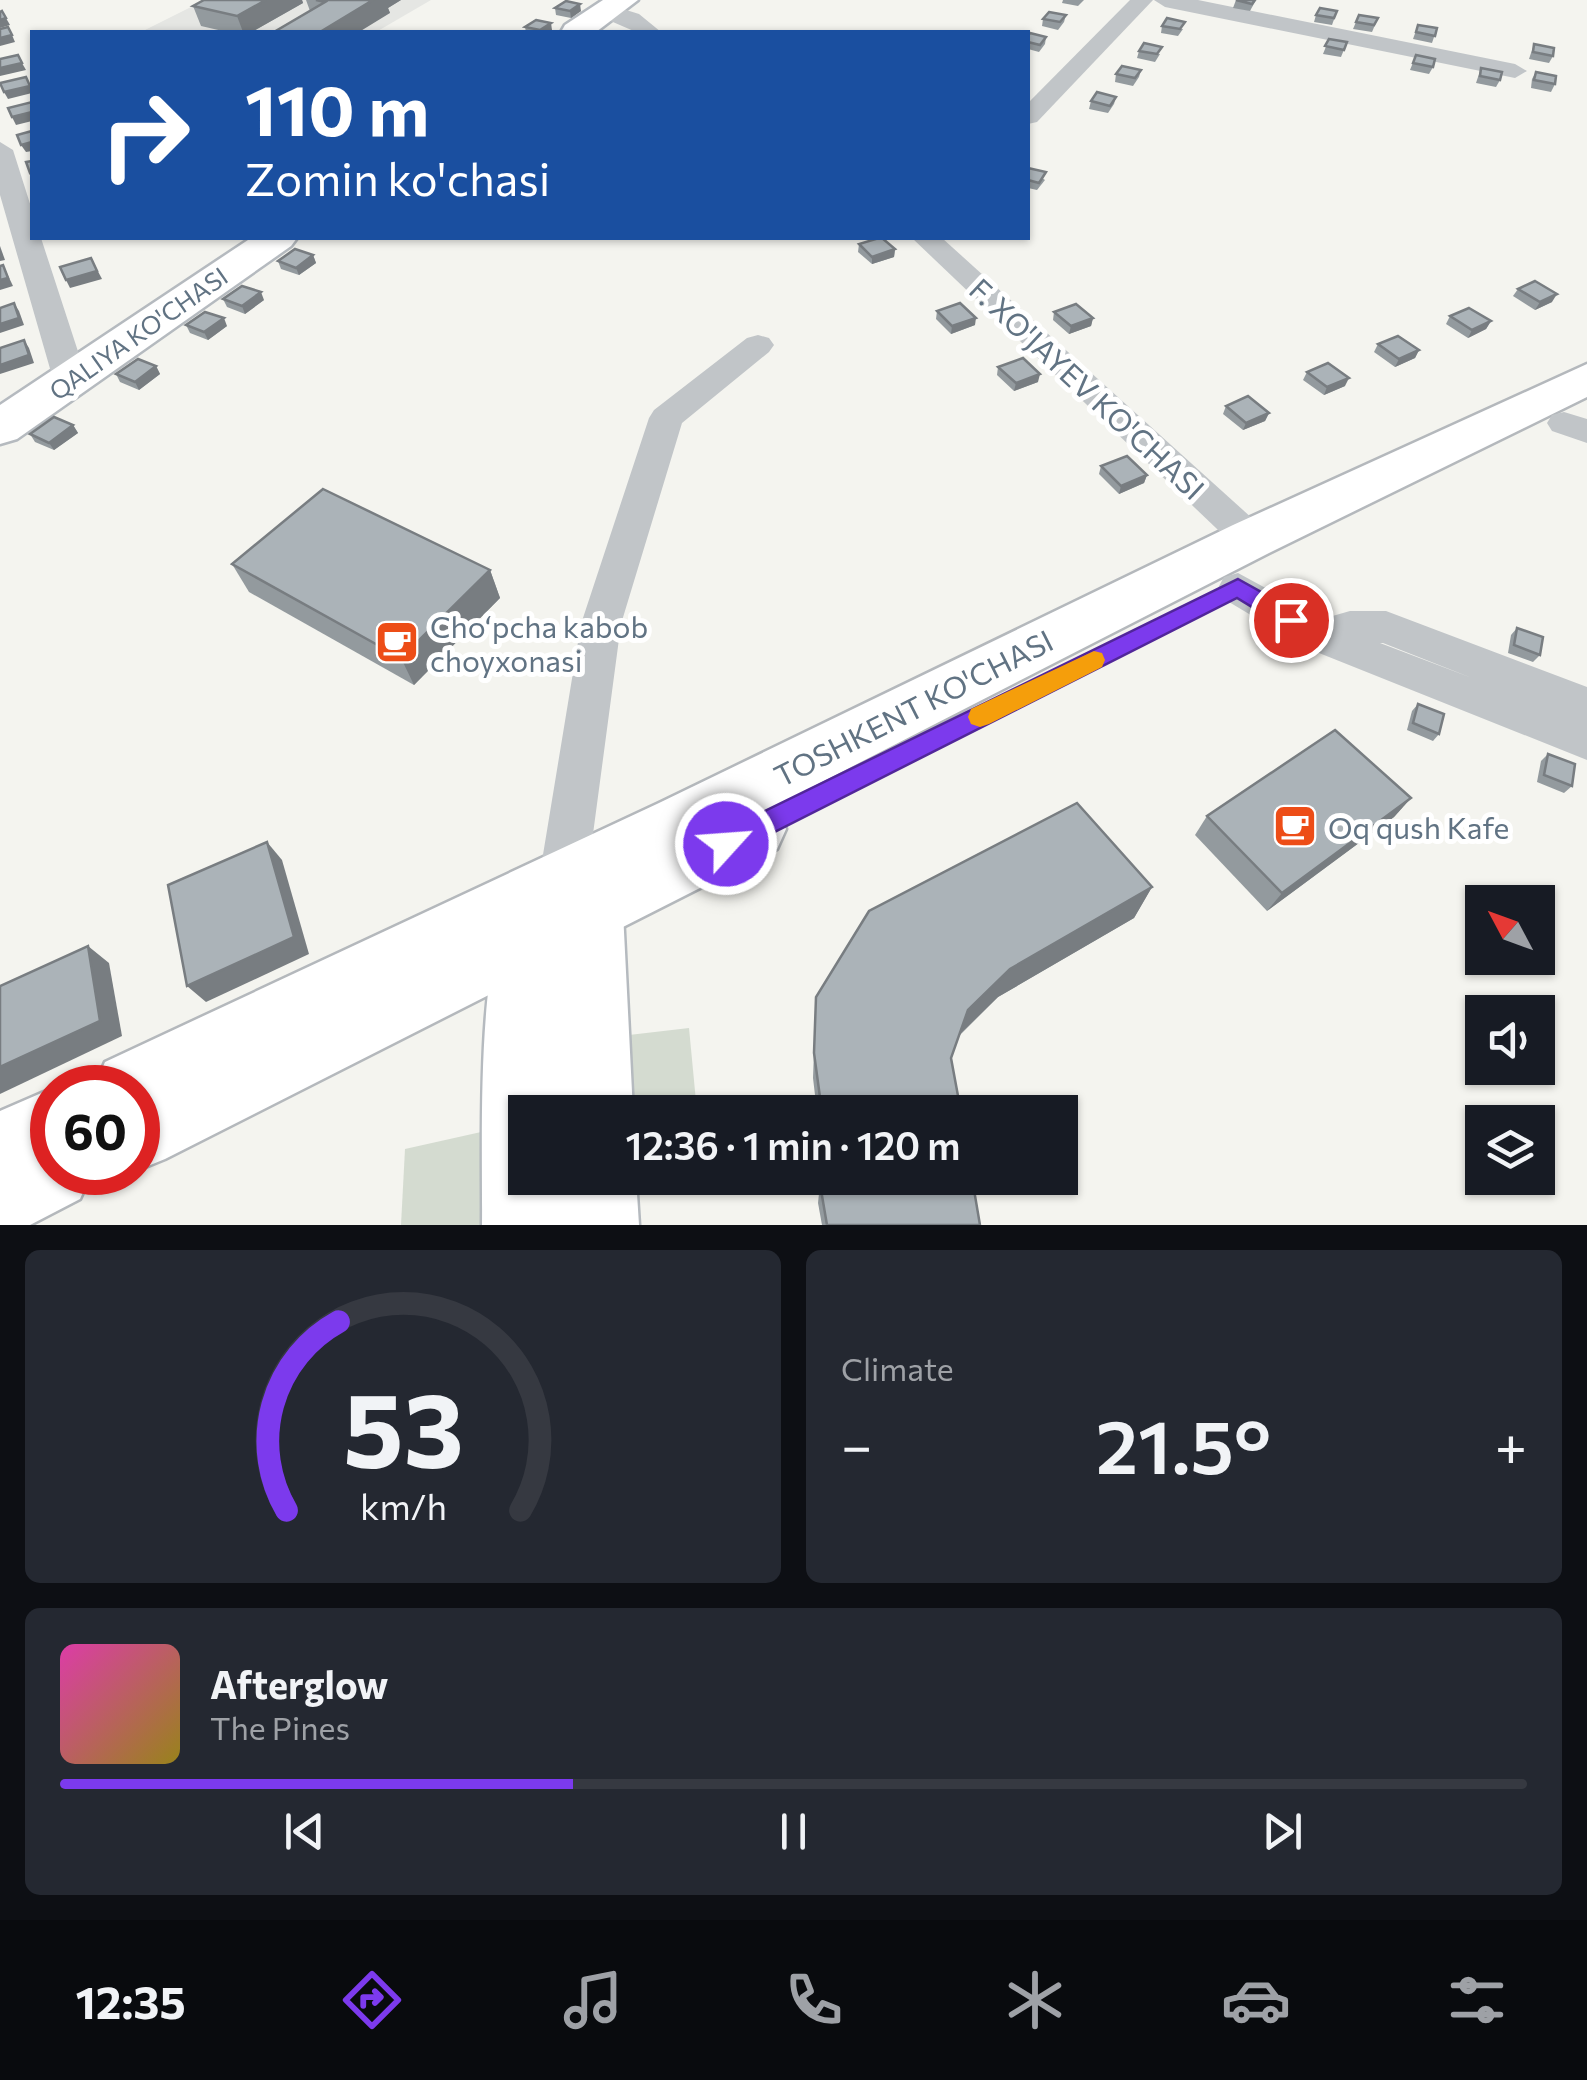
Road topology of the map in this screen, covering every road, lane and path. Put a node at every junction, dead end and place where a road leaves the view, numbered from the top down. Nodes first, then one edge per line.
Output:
1 (1142, 0) edge
2 (1165, 0) edge
3 (615, 6) edge
4 (579, 30) edge
5 (647, 30) edge
6 (1516, 72) dead end
7 (1030, 115) edge
8 (0, 150) edge
9 (274, 240) edge
10 (928, 240) edge
11 (758, 345) dead end
12 (70, 380) junction
13 (1581, 411) edge
14 (0, 428) edge
15 (1244, 563) junction
16 (1318, 636) junction
17 (1587, 705) edge
18 (1587, 741) edge
19 (555, 900) junction
20 (160, 1075) edge
21 (592, 1095) edge
22 (160, 1120) edge
23 (30, 1136) edge
24 (0, 1150) edge
25 (30, 1183) edge
26 (597, 1195) edge
27 (0, 1198) edge
28 (522, 1225) edge
29 (598, 1225) edge

1 - 7 street
2 - 6 street
3 - 4 main road
3 - 5 street
8 - 12 street
9 - 12 main road, QALIYA KO'CHASI
10 - 15 street, F. XO'JAYEV KO'CHASI
11 - 19 street
12 - 14 main road, QALIYA KO'CHASI
13 - 15 main road, TOSHKENT KO'CHASI
15 - 16 street, F. XO'JAYEV KO'CHASI
15 - 19 main road, TOSHKENT KO'CHASI
16 - 17 street
16 - 18 street, F. XO'JAYEV KO'CHASI
19 - 20 main road, TOSHKENT KO'CHASI
19 - 21 main road
19 - 22 main road, TOSHKENT KO'CHASI
19 - 28 main road
23 - 24 main road
25 - 27 main road
26 - 29 main road

